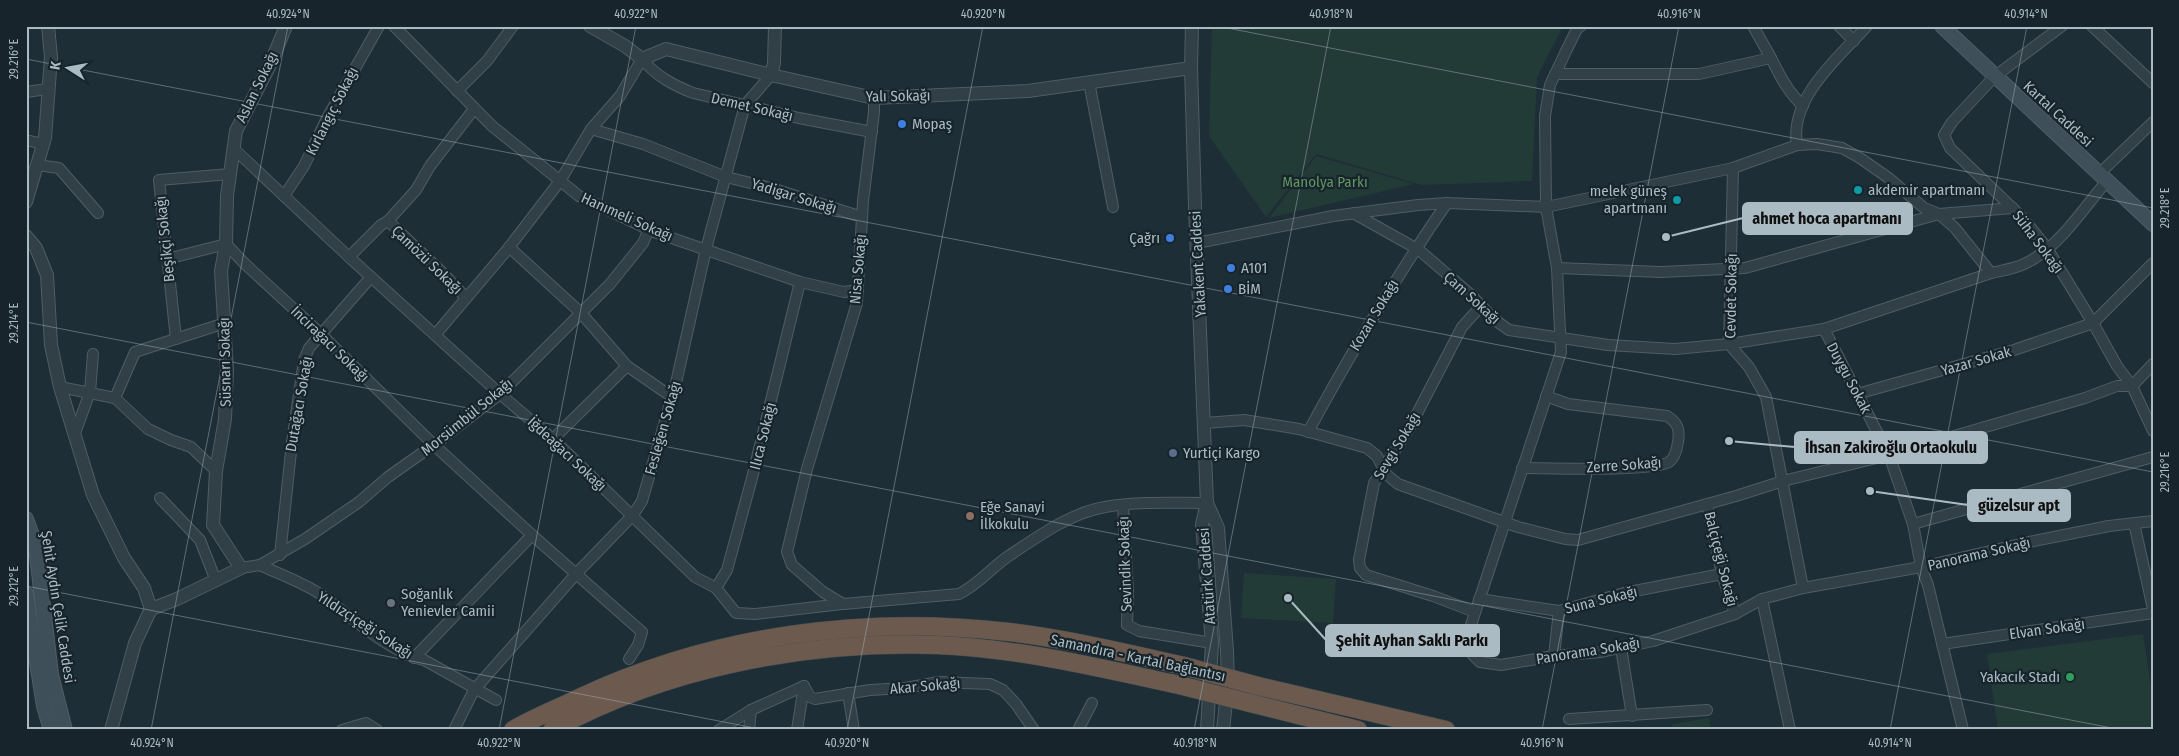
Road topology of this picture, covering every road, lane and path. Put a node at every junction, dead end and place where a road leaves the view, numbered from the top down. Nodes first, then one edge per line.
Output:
1 (48, 26) edge
2 (286, 26) edge
3 (378, 26) edge
4 (394, 26) edge
5 (512, 26) edge
6 (590, 26) edge
7 (776, 26) edge
8 (1192, 26) edge
9 (1581, 26) edge
10 (1753, 26) edge
11 (1839, 26) edge
12 (1867, 26) edge
13 (1942, 26) edge
14 (2062, 26) edge
15 (2092, 26) edge
16 (1854, 41) junction
17 (642, 58) junction
18 (1771, 58) junction
19 (1191, 68) junction
20 (1555, 74) junction
21 (771, 76) junction
22 (1994, 77) junction
23 (1089, 82) junction
24 (2153, 83) edge
25 (48, 89) junction
26 (457, 91) junction
27 (26, 92) edge
28 (874, 98) junction
29 (745, 105) junction
30 (1804, 106) junction
31 (474, 109) junction
32 (2153, 122) edge
33 (591, 129) junction
34 (872, 132) junction
35 (26, 140) edge
36 (43, 144) junction
37 (1797, 145) junction
38 (234, 148) junction
39 (37, 165) junction
40 (1733, 168) junction
41 (230, 174) junction
42 (726, 177) junction
43 (2103, 177) junction
44 (560, 182) junction
45 (284, 196) junction
46 (26, 202) edge
47 (1447, 202) junction
48 (1113, 207) dead end
49 (1546, 207) junction
50 (2013, 208) junction
51 (98, 213) dead end
52 (1353, 213) junction
53 (1939, 214) junction
54 (862, 217) junction
55 (388, 222) junction
56 (2153, 224) edge
57 (649, 229) junction
58 (26, 236) edge
59 (1197, 243) junction
60 (226, 244) junction
61 (509, 247) junction
62 (1415, 248) junction
63 (2047, 248) junction
64 (706, 250) junction
65 (349, 257) junction
66 (168, 259) junction
67 (2153, 263) edge
68 (1557, 268) junction
69 (1731, 270) junction
70 (1991, 274) junction
71 (370, 277) junction
72 (800, 282) junction
73 (858, 290) junction
74 (466, 298) junction
75 (1482, 306) junction
76 (581, 313) junction
77 (225, 323) junction
78 (2093, 323) junction
79 (1824, 329) junction
80 (321, 334) junction
81 (435, 335) junction
82 (1561, 338) junction
83 (176, 339) junction
84 (1729, 344) junction
85 (93, 354) dead end
86 (2153, 364) edge
87 (627, 366) junction
88 (2132, 386) junction
89 (60, 387) junction
90 (90, 392) junction
91 (500, 394) junction
92 (1857, 394) junction
93 (1546, 396) junction
94 (672, 397) junction
95 (115, 398) junction
96 (1205, 423) junction
97 (2153, 431) edge
98 (1308, 432) junction
99 (74, 437) junction
100 (553, 439) junction
101 (434, 445) junction
102 (1889, 455) junction
103 (2153, 457) edge
104 (1382, 468) junction
105 (1522, 468) junction
106 (216, 470) junction
107 (1783, 481) junction
108 (160, 498) dead end
109 (1207, 503) junction
110 (1707, 504) junction
111 (1123, 505) junction
112 (26, 512) edge
113 (633, 515) junction
114 (2153, 521) edge
115 (1505, 522) junction
116 (28, 524) edge
117 (1913, 524) junction
118 (2134, 524) junction
119 (532, 536) junction
120 (280, 555) junction
121 (260, 565) junction
122 (1921, 567) junction
123 (241, 568) junction
124 (576, 574) junction
125 (1722, 574) junction
126 (216, 581) junction
127 (716, 588) junction
128 (1803, 588) junction
129 (26, 594) edge
130 (1479, 599) junction
131 (1762, 599) junction
132 (843, 604) junction
133 (151, 609) junction
134 (2153, 609) edge
135 (1559, 611) junction
136 (1475, 612) junction
137 (2153, 613) edge
138 (1735, 614) junction
139 (1212, 643) junction
140 (1942, 644) junction
141 (1621, 648) junction
142 (1554, 656) junction
143 (414, 658) junction
144 (629, 659) dead end
145 (804, 686) junction
146 (474, 690) junction
147 (848, 693) junction
148 (496, 700) dead end
149 (1092, 703) dead end
150 (751, 710) junction
151 (1707, 710) dead end
152 (1632, 716) junction
153 (1569, 719) dead end
154 (51, 730) edge
155 (65, 730) edge
156 (111, 730) edge
157 (342, 730) edge
158 (377, 730) edge
159 (454, 730) edge
160 (513, 730) edge
161 (552, 730) edge
162 (719, 730) edge
163 (748, 730) edge
164 (797, 730) edge
165 (854, 730) edge
166 (1034, 730) edge
167 (1078, 730) edge
168 (1208, 730) edge
169 (1223, 730) edge
170 (1358, 730) edge
171 (1446, 730) edge
172 (1790, 730) edge
173 (1963, 730) edge

1 - 25 street
2 - 38 street, Aslan Sokağı
3 - 45 street, Kırlangıç Sokağı
4 - 26 street, Hanımeli Sokağı
5 - 26 street
6 - 17 street
7 - 21 street
8 - 19 street, Yakakent Caddesi
9 - 20 street, Panorama Sokağı
10 - 18 street
11 - 16 street
12 - 16 street
13 - 22 main road, Kartal Caddesi
14 - 22 street
15 - 24 street
16 - 30 street
17 - 21 street, Yalı Sokağı
17 - 29 street, Demet Sokağı
17 - 33 street
18 - 20 street
18 - 30 street
19 - 23 street, Yalı Sokağı
19 - 59 street, Yakakent Caddesi
20 - 49 street, Panorama Sokağı
21 - 28 street, Yalı Sokağı
21 - 29 street, Fesleğen Sokağı
22 - 43 main road, Kartal Caddesi
22 - 50 street, Süha Sokağı
23 - 28 street, Yalı Sokağı
23 - 48 street
25 - 27 street
25 - 36 street
26 - 31 street, Hanımeli Sokağı
28 - 34 street, Nisa Sokağı
29 - 34 street, Demet Sokağı
29 - 42 street, Fesleğen Sokağı
30 - 37 street
31 - 44 street, Hanımeli Sokağı
31 - 55 street
32 - 43 street, Çam Sokağı
33 - 42 street, Yadigar Sokağı
33 - 44 street
34 - 54 street, Nisa Sokağı
35 - 36 street
36 - 39 street
37 - 40 street
37 - 53 street
38 - 41 street, Süsnarı Sokağı
38 - 45 street, İğdeağacı Sokağı
39 - 46 street
39 - 51 street
40 - 49 street
40 - 69 street, Cevdet Sokağı
41 - 60 street, Süsnarı Sokağı
41 - 66 street, Beşikçi Sokağı
42 - 54 street, Yadigar Sokağı
42 - 64 street, Fesleğen Sokağı
43 - 56 main road, Kartal Caddesi
43 - 63 street, Çam Sokağı
44 - 57 street, Hanımeli Sokağı
44 - 61 street
45 - 65 street, İğdeağacı Sokağı
47 - 49 street
47 - 52 street
47 - 62 street, Kozan Sokağı
49 - 68 street, Panorama Sokağı
50 - 53 street
50 - 63 street, Süha Sokağı
52 - 59 street
52 - 62 street, Çam Sokağı
53 - 69 street
53 - 70 street
54 - 73 street, Nisa Sokağı
55 - 65 street
55 - 74 street, Çamözü Sokağı
57 - 64 street, Hanımeli Sokağı
57 - 76 street, Morsümbül Sokağı
58 - 89 street
59 - 96 street, Yakakent Caddesi
60 - 66 street
60 - 77 street, Süsnarı Sokağı
60 - 80 street, İncirağacı Sokağı
61 - 74 street
61 - 76 street
62 - 75 street, Çam Sokağı
62 - 98 street, Kozan Sokağı
63 - 70 street, Çam Sokağı
63 - 78 street, Süha Sokağı
64 - 72 street, Hanımeli Sokağı
64 - 94 street, Fesleğen Sokağı
65 - 71 street, İğdeağacı Sokağı
66 - 83 street, Beşikçi Sokağı
67 - 78 street
68 - 69 street
68 - 82 street, Panorama Sokağı
69 - 84 street, Cevdet Sokağı
70 - 79 street, Çam Sokağı
71 - 80 street, Dutağacı Sokağı
71 - 81 street, İğdeağacı Sokağı
72 - 73 street, Hanımeli Sokağı
72 - 127 street, Ilıca Sokağı
73 - 132 street, Nisa Sokağı
74 - 81 street
75 - 82 street, Çam Sokağı
75 - 104 street, Sevgi Sokağı
76 - 87 street
76 - 91 street, Morsümbül Sokağı
77 - 83 street
77 - 106 street, Süsnarı Sokağı
78 - 88 street, Süha Sokağı
78 - 92 street, Yazar Sokak
79 - 84 street, Çam Sokağı
79 - 92 street, Duygu Sokak
80 - 101 street, İncirağacı Sokağı
80 - 120 street, Dutağacı Sokağı
81 - 91 street, İğdeağacı Sokağı
82 - 84 street, Çam Sokağı
82 - 93 street, Panorama Sokağı
83 - 95 street
84 - 107 street, Cevdet Sokağı
85 - 90 street
86 - 88 street
87 - 94 street
87 - 100 street
88 - 97 street, Süha Sokağı
88 - 102 street
89 - 90 street
89 - 99 street
90 - 95 street
90 - 99 street
91 - 100 street, İğdeağacı Sokağı
91 - 101 street, Morsümbül Sokağı
92 - 102 street, Duygu Sokak
93 - 105 street, Panorama Sokağı
93 - 105 street, Zerre Sokağı
94 - 113 street, Fesleğen Sokağı
95 - 106 street
96 - 98 street
96 - 109 street, Yakakent Caddesi
98 - 104 street
99 - 133 street
100 - 113 street, İğdeağacı Sokağı
101 - 119 street, İncirağacı Sokağı
101 - 120 street, Morsümbül Sokağı
102 - 107 street
102 - 117 street, Duygu Sokak
103 - 117 street
104 - 115 street
104 - 136 street, Sevgi Sokağı
105 - 115 street, Panorama Sokağı
106 - 123 street, Süsnarı Sokağı
107 - 110 street
107 - 128 street, Cevdet Sokağı
108 - 126 street
109 - 111 street
109 - 139 street, Atatürk Caddesi
109 - 169 street, Atatürk Caddesi
110 - 115 street
110 - 125 street, Balçiçeği Sokağı
111 - 132 street
111 - 139 street, Sevindik Sokağı
112 - 116 street
113 - 124 street, Fesleğen Sokağı
113 - 127 street, İğdeağacı Sokağı
114 - 118 street, Panorama Sokağı
115 - 130 street, Panorama Sokağı
116 - 155 main road, Şehit Aydın Çelik Caddesi
117 - 122 street, Duygu Sokak
118 - 122 street, Panorama Sokağı
118 - 134 street
119 - 124 street, İncirağacı Sokağı
119 - 143 street
120 - 121 street, Morsümbül Sokağı
121 - 123 street, Morsümbül Sokağı
121 - 143 street, Yıldızçiçeği Sokağı
122 - 128 street, Panorama Sokağı
122 - 140 street, Duygu Sokak
123 - 126 street
124 - 144 street, İncirağacı Sokağı
124 - 146 street, Fesleğen Sokağı
125 - 135 street, Suna Sokağı
125 - 138 street, Balçiçeği Sokağı
126 - 133 street
127 - 132 street
128 - 131 street, Panorama Sokağı
129 - 154 main road, Şehit Aydın Çelik Caddesi
130 - 135 street, Suna Sokağı
130 - 136 street, Panorama Sokağı
131 - 138 street, Panorama Sokağı
131 - 172 street
133 - 156 street
135 - 142 street
136 - 142 street, Panorama Sokağı
137 - 140 street, Elvan Sokağı
138 - 141 street, Panorama Sokağı
139 - 168 street, Atatürk Caddesi
140 - 173 street, Duygu Sokak
141 - 142 street, Panorama Sokağı
141 - 152 street
143 - 146 street, Yıldızçiçeği Sokağı
145 - 147 street, Akar Sokağı
145 - 150 street
145 - 164 street
146 - 148 street, Yıldızçiçeği Sokağı
146 - 159 street, Fesleğen Sokağı
147 - 165 street
147 - 166 street, Akar Sokağı
149 - 167 street
150 - 162 street
150 - 163 street
151 - 152 street
152 - 153 street
157 - 158 street
160 - 171 highway, Samandıra - Kartal Bağlantısı, bridge
161 - 170 highway, Samandıra - Kartal Bağlantısı, bridge

